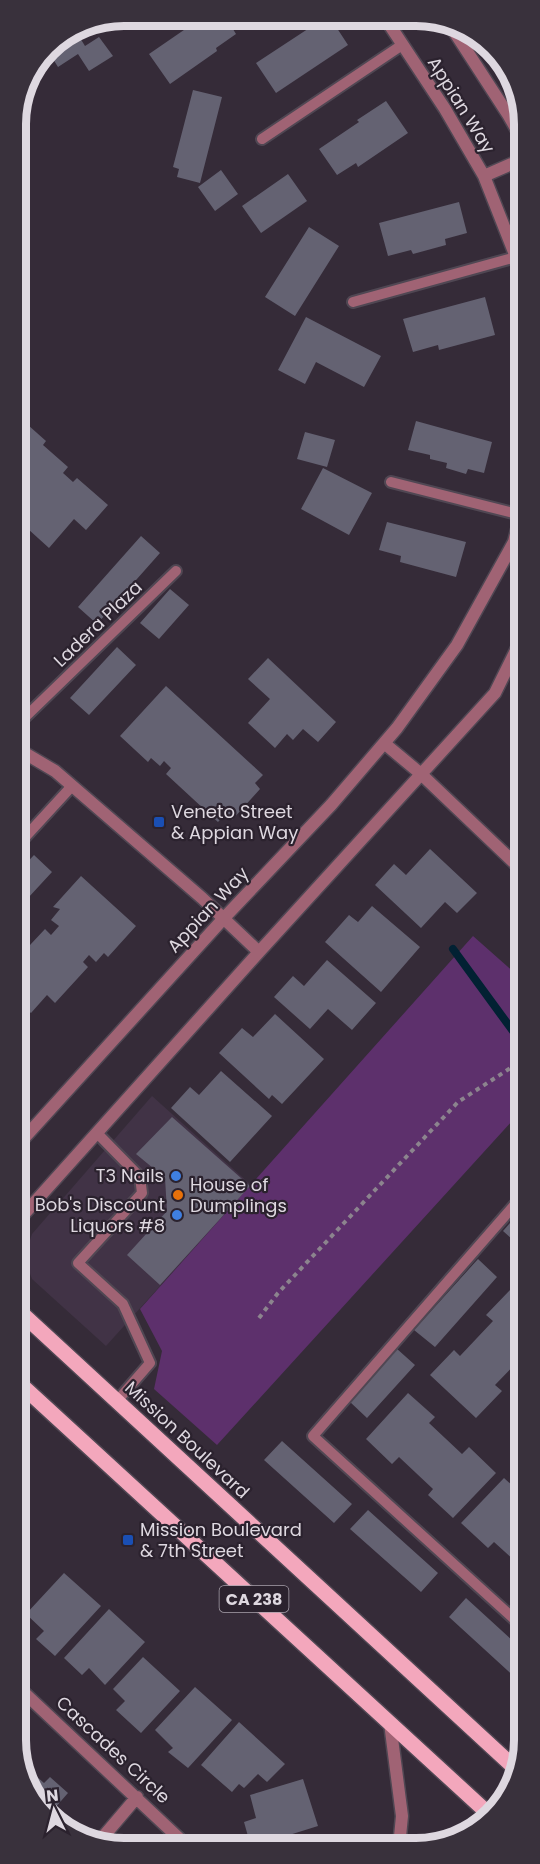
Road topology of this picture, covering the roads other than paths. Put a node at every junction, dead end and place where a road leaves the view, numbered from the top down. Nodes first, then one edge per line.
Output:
1 (390, 26) edge
2 (456, 35) edge
3 (402, 45) junction
4 (514, 125) edge
5 (262, 139) dead end
6 (514, 163) edge
7 (484, 176) junction
8 (514, 252) edge
9 (514, 258) edge
10 (353, 302) dead end
11 (391, 482) dead end
12 (514, 508) edge
13 (514, 542) edge
14 (176, 572) dead end
15 (514, 654) edge
16 (26, 716) edge
17 (384, 743) junction
18 (26, 754) edge
19 (421, 774) junction
20 (72, 786) junction
21 (26, 836) edge
22 (514, 862) edge
23 (224, 918) junction
24 (258, 952) junction
25 (97, 1133) junction
26 (26, 1136) edge
27 (514, 1205) edge
28 (26, 1212) edge
29 (26, 1318) edge
30 (26, 1389) edge
31 (117, 1401) junction
32 (514, 1619) edge
33 (26, 1694) edge
34 (390, 1723) junction
35 (511, 1765) edge
36 (137, 1797) junction
37 (485, 1810) edge
38 (103, 1837) edge
39 (179, 1838) edge
40 (400, 1838) edge

1 - 3 street, Appian Way
2 - 4 street, Appian Way
3 - 5 lane
3 - 7 street, Appian Way
6 - 7 street
7 - 8 street, Appian Way
9 - 10 lane
11 - 12 lane
13 - 17 street, Appian Way
14 - 16 lane, Ladera Plaza
15 - 19 street
17 - 19 street
17 - 23 street, Appian Way
18 - 20 street
19 - 22 street
19 - 24 street
20 - 21 lane
20 - 23 street
23 - 24 street
23 - 26 street, Appian Way
24 - 25 street
25 - 28 street
25 - 31 lane
27 - 32 lane
29 - 31 main road, Mission Boulevard / CA 238
30 - 34 main road, CA 238
31 - 35 main road, Mission Boulevard / CA 238
33 - 36 street, Cascades Circle
34 - 37 main road, CA 238
34 - 40 street
36 - 38 street
36 - 39 street, Cascades Circle

